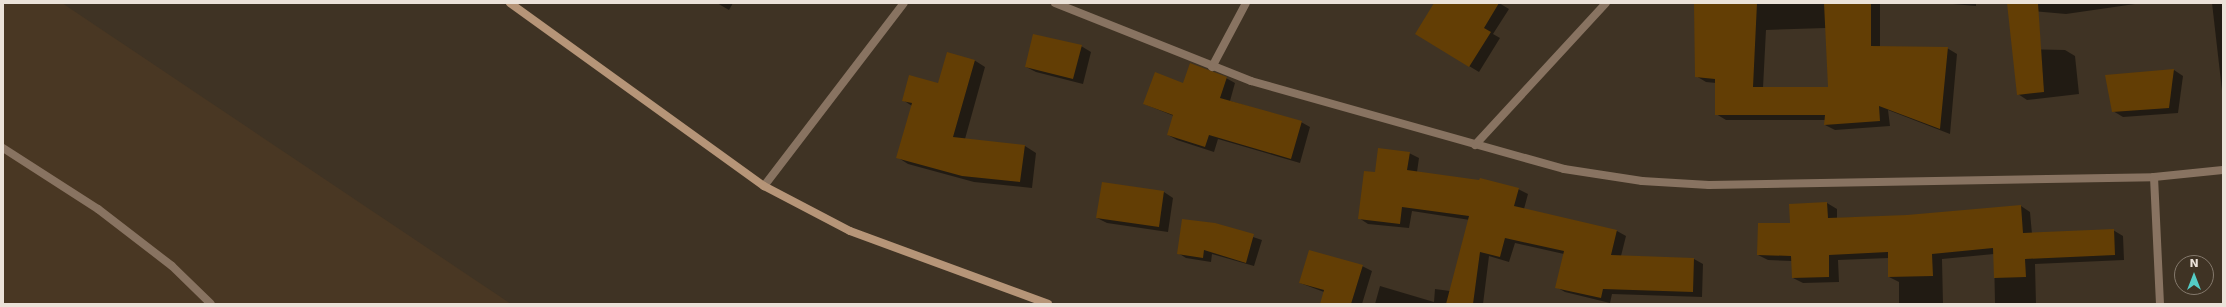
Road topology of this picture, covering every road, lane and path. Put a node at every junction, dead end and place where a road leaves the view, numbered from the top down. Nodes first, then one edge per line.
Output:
1 (904, 3) edge
2 (1055, 3) edge
3 (1246, 3) edge
4 (1606, 3) edge
5 (514, 4) edge
6 (1212, 67) junction
7 (1475, 145) junction
8 (3, 148) edge
9 (2223, 170) edge
10 (2154, 176) junction
11 (764, 186) junction
12 (211, 304) edge
13 (1048, 304) edge
14 (2160, 304) edge

1 - 11 street
2 - 6 street
3 - 6 street
4 - 7 street
5 - 11 street
6 - 7 street
7 - 10 street
8 - 12 street
9 - 10 street
10 - 14 street
11 - 13 street

